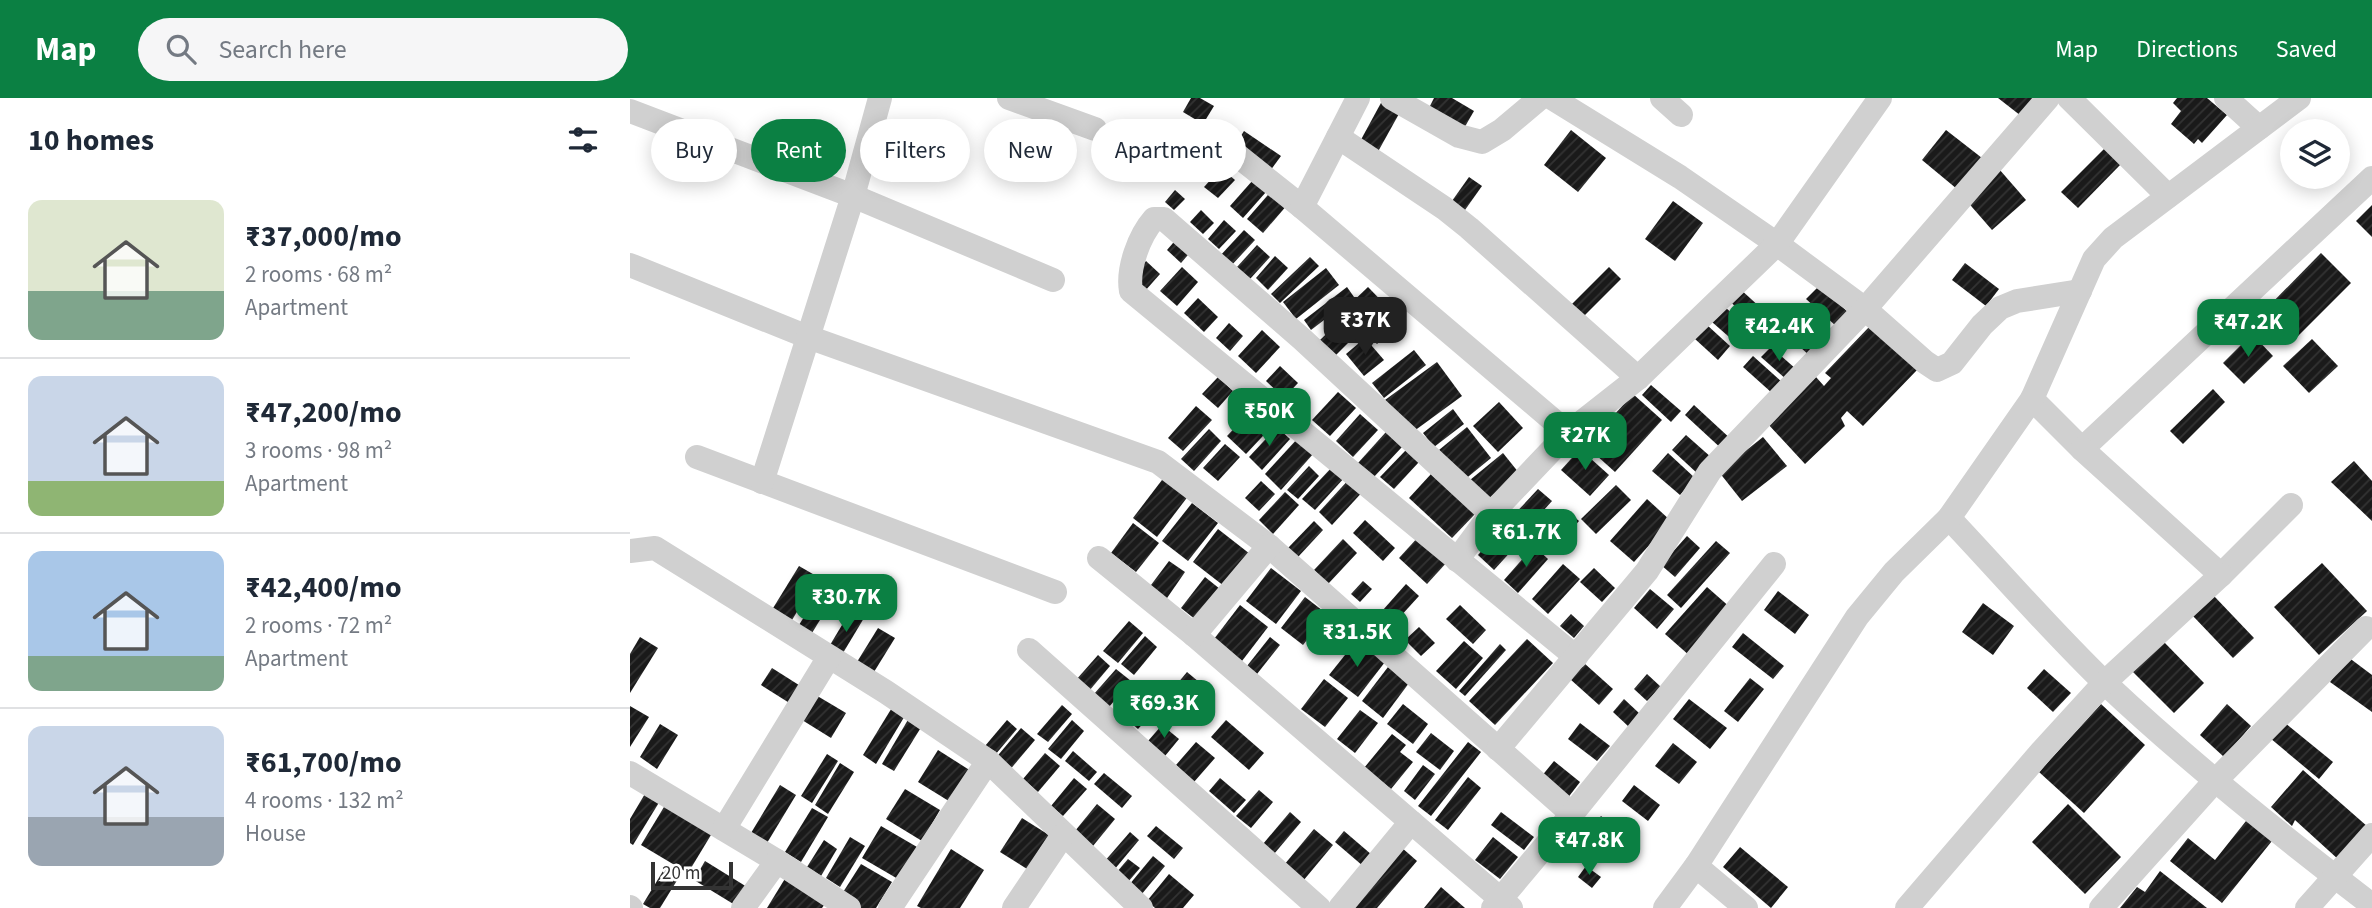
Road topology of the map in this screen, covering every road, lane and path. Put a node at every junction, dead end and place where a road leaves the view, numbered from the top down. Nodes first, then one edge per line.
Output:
1 (880, 98) edge
2 (1009, 98) edge
3 (1358, 98) edge
4 (1392, 98) edge
5 (1540, 98) edge
6 (1552, 98) edge
7 (1662, 98) edge
8 (2048, 98) edge
9 (2069, 98) edge
10 (2226, 98) edge
11 (2299, 98) edge
12 (1870, 102) edge
13 (630, 111) edge
14 (1682, 115) dead end
15 (1091, 127) edge
16 (2259, 128) junction
17 (1338, 137) junction
18 (1246, 162) edge
19 (2372, 178) edge
20 (853, 196) junction
21 (2168, 196) junction
22 (1302, 207) junction
23 (1777, 244) junction
24 (630, 265) edge
25 (1053, 280) dead end
26 (2080, 291) junction
27 (1865, 309) junction
28 (808, 337) junction
29 (1638, 378) junction
30 (2032, 400) junction
31 (1569, 433) junction
32 (2082, 449) junction
33 (697, 457) dead end
34 (762, 482) junction
35 (2291, 505) dead end
36 (1491, 514) junction
37 (1949, 518) junction
38 (1269, 546) junction
39 (630, 551) edge
40 (1099, 558) dead end
41 (1457, 560) junction
42 (1774, 564) dead end
43 (2221, 575) junction
44 (1055, 592) dead end
45 (2366, 628) dead end
46 (1194, 635) junction
47 (1029, 650) dead end
48 (829, 656) junction
49 (1576, 657) junction
50 (2105, 682) junction
51 (1498, 749) junction
52 (988, 761) junction
53 (630, 772) edge
54 (2214, 782) junction
55 (1572, 814) junction
56 (1411, 822) junction
57 (724, 829) junction
58 (1063, 835) junction
59 (2372, 835) edge
60 (777, 861) junction
61 (1696, 866) junction
62 (2335, 876) junction
63 (1501, 905) edge
64 (2372, 905) edge
65 (743, 908) edge
66 (849, 908) edge
67 (890, 908) edge
68 (1014, 908) edge
69 (1141, 908) edge
70 (1319, 908) edge
71 (1340, 908) edge
72 (1665, 908) edge
73 (1746, 908) edge
74 (1907, 908) edge
75 (2101, 908) edge
76 (2306, 908) edge

1 - 20 street
2 - 15 street
3 - 17 street
4 - 5 street
6 - 23 street
7 - 14 street
8 - 27 street
9 - 21 street
10 - 16 street
11 - 16 street
12 - 23 street
13 - 20 street
16 - 21 street
17 - 22 street
17 - 29 street
18 - 22 street
19 - 32 street
20 - 25 street
20 - 28 street
21 - 26 street
22 - 31 street
23 - 27 street
23 - 29 street
24 - 28 street
26 - 27 street
26 - 30 street
27 - 49 street
28 - 34 street
28 - 38 street
29 - 31 street
30 - 32 street
30 - 37 street
31 - 36 street
32 - 43 street
33 - 34 street
34 - 44 street
35 - 43 street
36 - 41 street
36 - 41 street
37 - 50 street
37 - 61 street
38 - 46 street
38 - 51 street
39 - 48 street
40 - 46 street
41 - 49 street
42 - 55 street
43 - 50 street
45 - 54 street
46 - 56 street
47 - 70 street
48 - 52 street
48 - 57 street
49 - 51 street
50 - 54 street
50 - 74 street
51 - 55 street
52 - 58 street
52 - 67 street
53 - 57 street
54 - 62 street
54 - 75 street
55 - 63 street
56 - 63 street
56 - 71 street
57 - 60 street
58 - 68 street
58 - 69 street
59 - 62 street
60 - 65 street
60 - 66 street
61 - 72 street
61 - 73 street
62 - 64 street
62 - 76 street

